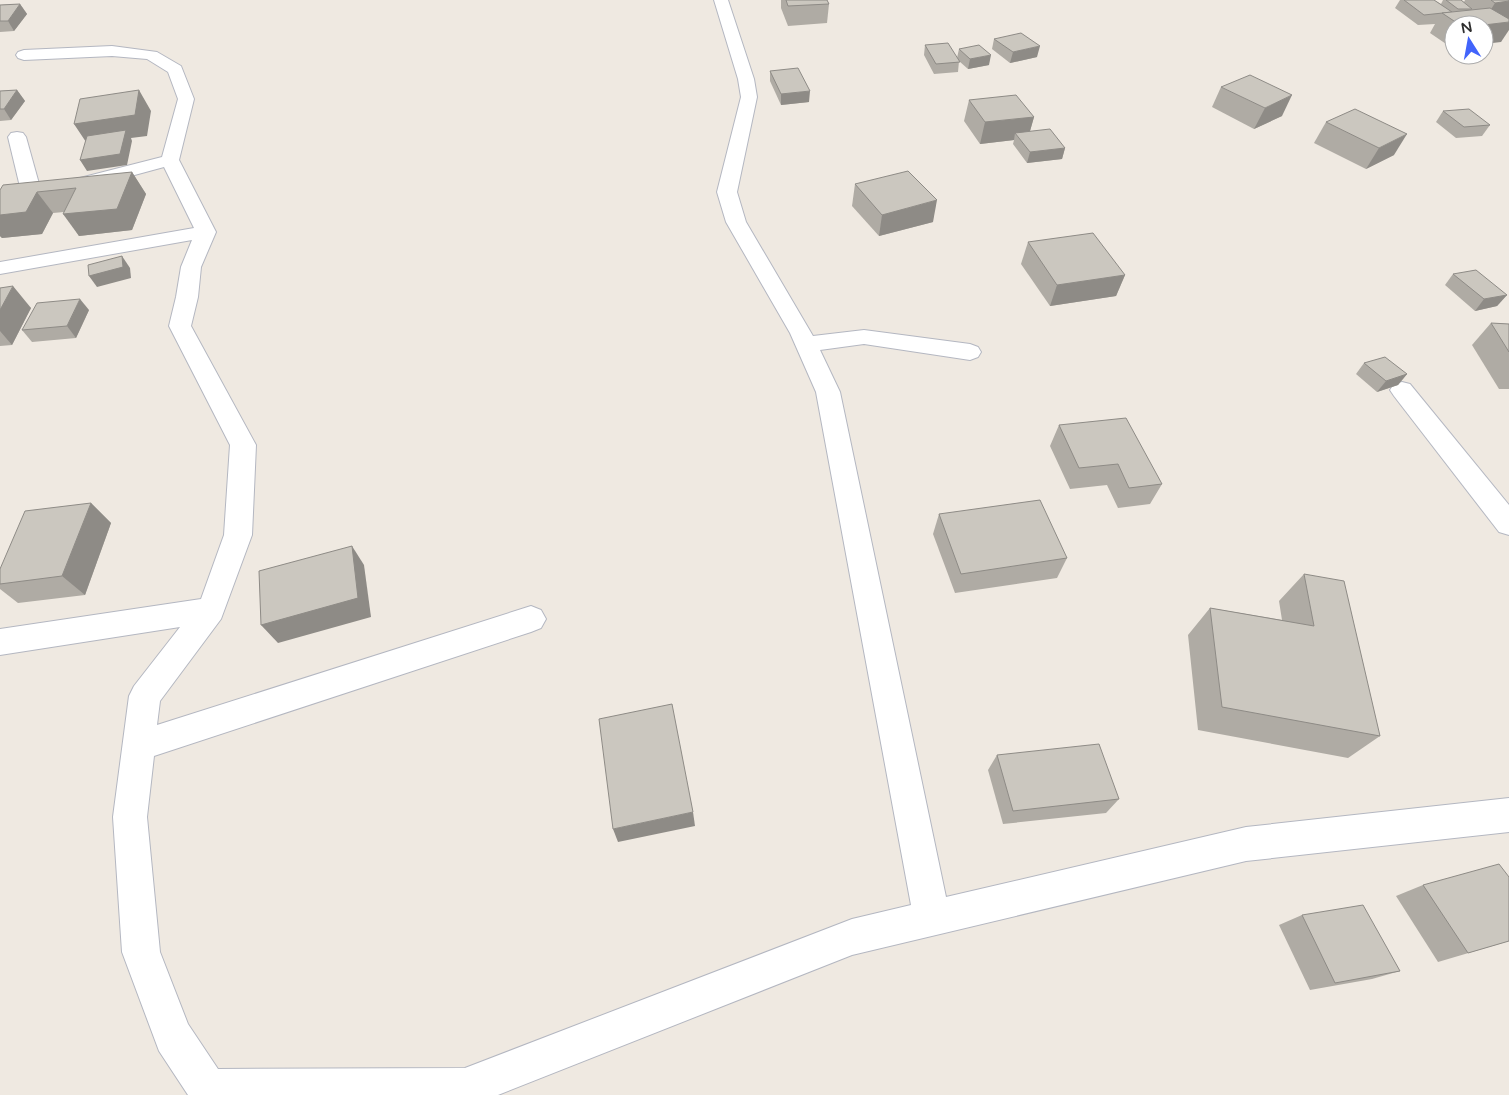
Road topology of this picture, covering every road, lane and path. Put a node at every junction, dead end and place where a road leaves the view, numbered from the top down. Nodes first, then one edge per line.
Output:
1 (721, 0) edge
2 (24, 55) dead end
3 (17, 137) dead end
4 (170, 160) junction
5 (68, 185) edge
6 (50, 188) edge
7 (206, 232) junction
8 (0, 268) edge
9 (806, 344) junction
10 (970, 352) dead end
11 (1402, 390) dead end
12 (1509, 524) edge
13 (211, 610) junction
14 (531, 619) dead end
15 (0, 642) edge
16 (139, 746) junction
17 (1509, 815) edge
18 (932, 918) junction
19 (207, 1092) edge

1 - 9 street
2 - 4 street
3 - 6 street
4 - 5 street
4 - 7 street
7 - 8 street
7 - 13 street
9 - 10 street
9 - 18 street
11 - 12 street
13 - 15 street
13 - 16 street
14 - 16 street
16 - 19 street
17 - 18 street
18 - 19 street

